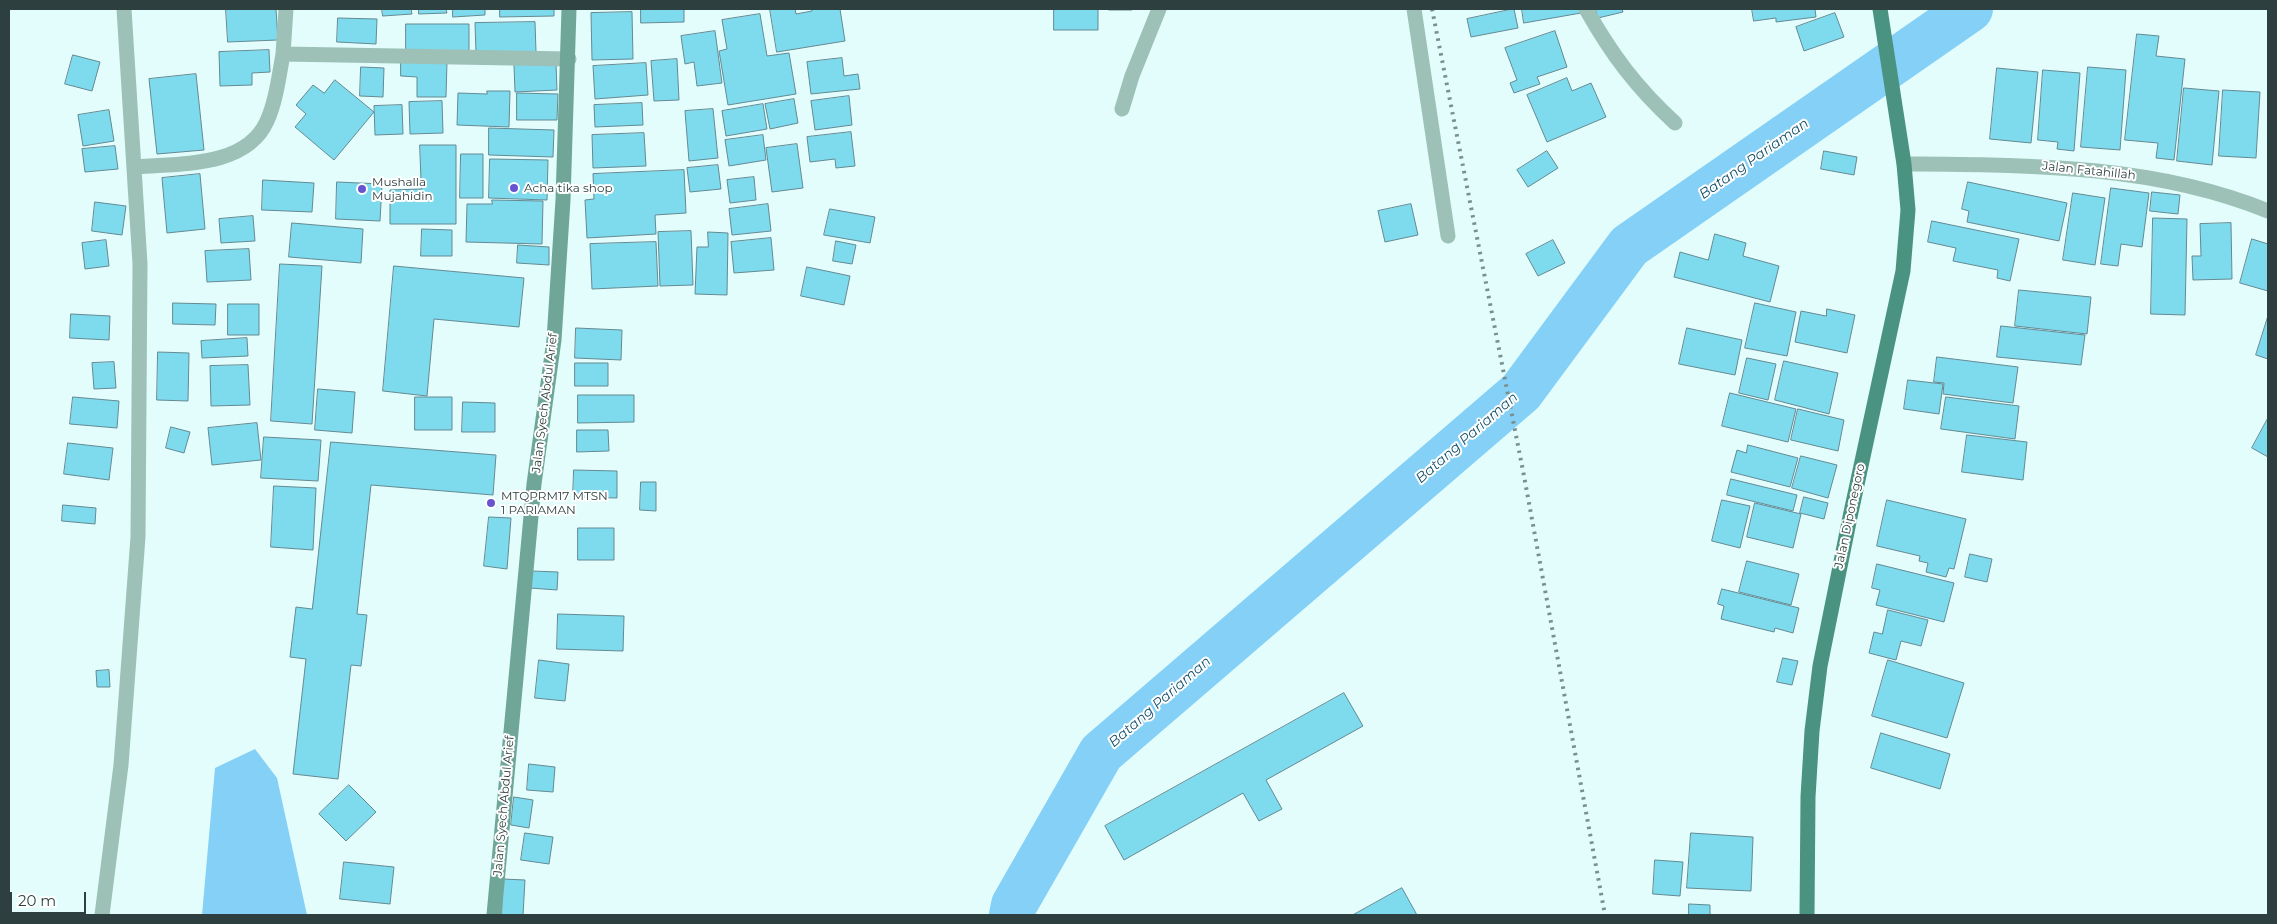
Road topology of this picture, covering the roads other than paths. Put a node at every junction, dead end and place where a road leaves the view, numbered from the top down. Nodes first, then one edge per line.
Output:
1 (124, 9) edge
2 (286, 9) edge
3 (569, 9) edge
4 (1159, 9) edge
5 (1414, 9) edge
6 (1586, 9) edge
7 (1880, 9) edge
8 (283, 54) junction
9 (569, 59) junction
10 (1122, 109) dead end
11 (1676, 123) dead end
12 (1904, 164) junction
13 (136, 167) junction
14 (2268, 211) edge
15 (1448, 236) dead end
16 (102, 915) edge
17 (494, 915) edge
18 (1807, 915) edge

1 - 13 street
2 - 8 street
3 - 9 street, Jalan Syech Abdul Arief
4 - 10 street
5 - 15 street
6 - 11 street
7 - 12 main road, Jalan Diponegoro
8 - 9 street
8 - 13 street
9 - 17 street, Jalan Syech Abdul Arief
12 - 14 street, Jalan Fatahillah
12 - 18 main road, Jalan Diponegoro
13 - 16 street

